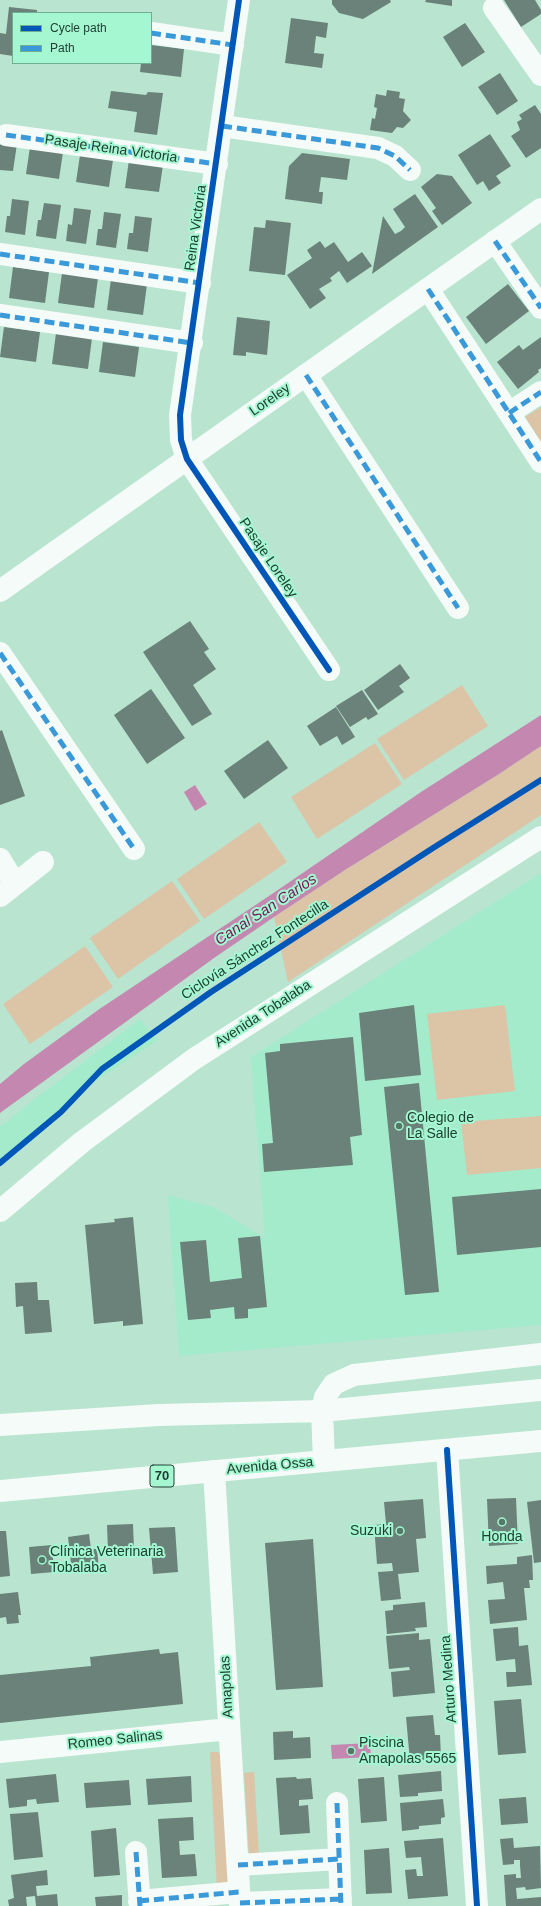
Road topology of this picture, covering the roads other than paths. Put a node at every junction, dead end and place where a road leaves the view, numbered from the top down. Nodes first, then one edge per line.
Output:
1 (239, 0) edge
2 (494, 8) dead end
3 (152, 33) edge
4 (233, 45) junction
5 (541, 75) edge
6 (222, 126) junction
7 (6, 135) dead end
8 (216, 164) junction
9 (410, 170) dead end
10 (541, 209) edge
11 (495, 241) junction
12 (0, 254) edge
13 (200, 284) junction
14 (428, 289) junction
15 (541, 308) edge
16 (0, 315) edge
17 (192, 343) junction
18 (306, 375) junction
19 (541, 392) edge
20 (509, 413) junction
21 (187, 459) junction
22 (541, 461) edge
23 (0, 591) edge
24 (458, 608) dead end
25 (0, 653) edge
26 (329, 670) dead end
27 (541, 837) edge
28 (134, 849) dead end
29 (0, 859) edge
30 (43, 862) dead end
31 (7, 890) edge
32 (0, 1210) edge
33 (541, 1354) edge
34 (541, 1390) edge
35 (322, 1411) junction
36 (0, 1425) edge
37 (541, 1441) edge
38 (447, 1450) junction
39 (324, 1461) junction
40 (214, 1471) junction
41 (0, 1491) edge
42 (229, 1729) junction
43 (0, 1752) edge
44 (337, 1802) dead end
45 (136, 1852) dead end
46 (339, 1858) junction
47 (238, 1865) junction
48 (240, 1900) edge
49 (341, 1902) edge
50 (139, 1904) edge
51 (477, 1906) edge

1 - 4 street, Reina Victoria
2 - 5 street
3 - 4 street
4 - 6 street, Reina Victoria
6 - 8 street, Reina Victoria
6 - 9 street
7 - 8 street, Pasaje Reina Victoria
8 - 13 street, Reina Victoria
10 - 11 street, Loreley
11 - 14 street, Loreley
11 - 15 street
12 - 13 street
13 - 17 street, Reina Victoria
14 - 18 street, Loreley
14 - 20 street
16 - 17 street
17 - 21 street, Reina Victoria
18 - 21 street, Loreley
18 - 24 street
19 - 20 street
20 - 22 street
21 - 23 street, Loreley
21 - 26 street, Pasaje Loreley
25 - 28 street
27 - 32 street, Avenida Tobalaba
29 - 31 street
30 - 31 street
33 - 35 street
34 - 35 street
35 - 36 street
35 - 39 street
37 - 38 street, Avenida Ossa / 70
38 - 39 street, Avenida Ossa / 70
38 - 51 street, Arturo Medina
39 - 40 street, Avenida Ossa / 70
40 - 41 street, Avenida Ossa / 70
40 - 42 street, Amapolas
42 - 43 street, Romeo Salinas
42 - 47 street, Amapolas
44 - 46 street
45 - 50 street
46 - 47 street
46 - 49 street
47 - 48 street, Amapolas
48 - 49 street
48 - 50 street

